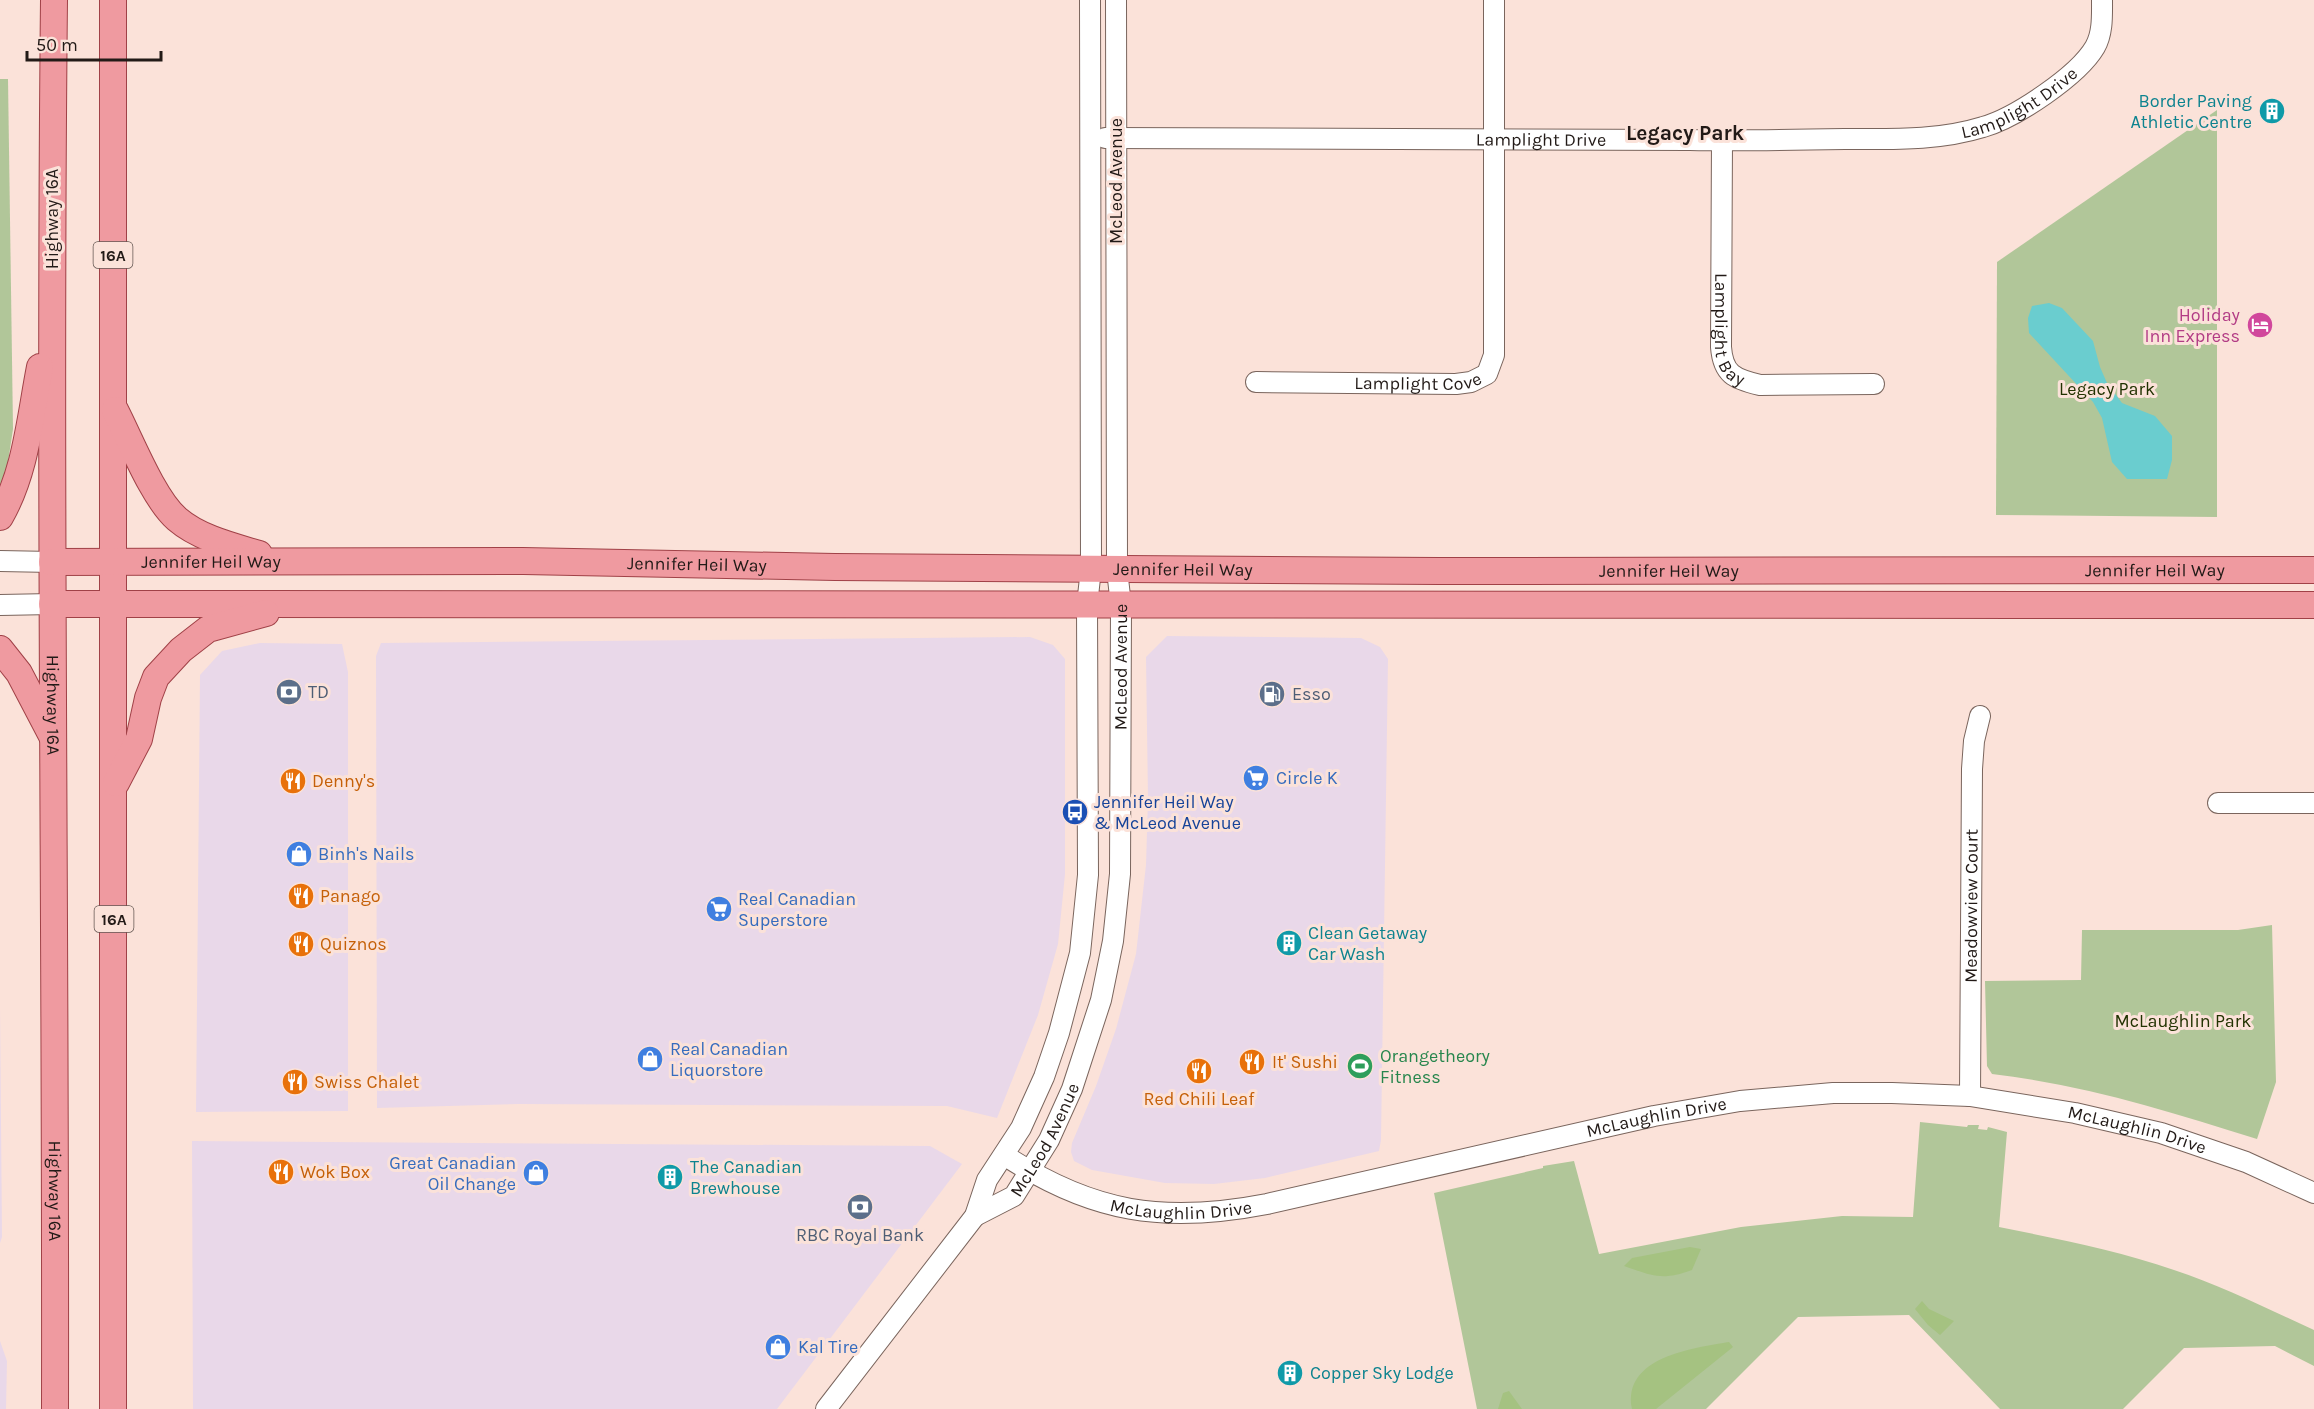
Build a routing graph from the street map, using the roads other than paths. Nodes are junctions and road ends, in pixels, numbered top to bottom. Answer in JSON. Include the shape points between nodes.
{"nodes":[{"id":1,"x":54,"y":0,"type":"edge"},
{"id":2,"x":113,"y":0,"type":"edge"},
{"id":3,"x":1090,"y":0,"type":"edge"},
{"id":4,"x":1116,"y":0,"type":"edge"},
{"id":5,"x":1494,"y":0,"type":"edge"},
{"id":6,"x":2102,"y":0,"type":"edge"},
{"id":7,"x":1090,"y":138,"type":"junction"},
{"id":8,"x":1116,"y":138,"type":"junction"},
{"id":9,"x":1495,"y":140,"type":"junction"},
{"id":10,"x":1722,"y":140,"type":"junction"},
{"id":11,"x":51,"y":311,"type":"junction"},
{"id":12,"x":1256,"y":382,"type":"dead end"},
{"id":13,"x":1874,"y":384,"type":"dead end"},
{"id":14,"x":113,"y":407,"type":"junction"},
{"id":15,"x":0,"y":517,"type":"edge"},
{"id":16,"x":0,"y":561,"type":"edge"},
{"id":17,"x":52,"y":562,"type":"junction"},
{"id":18,"x":113,"y":562,"type":"junction"},
{"id":19,"x":285,"y":562,"type":"junction"},
{"id":20,"x":1091,"y":569,"type":"junction"},
{"id":21,"x":1117,"y":570,"type":"junction"},
{"id":22,"x":2314,"y":570,"type":"edge"},
{"id":23,"x":52,"y":604,"type":"junction"},
{"id":24,"x":296,"y":604,"type":"junction"},
{"id":25,"x":0,"y":605,"type":"edge"},
{"id":26,"x":114,"y":605,"type":"junction"},
{"id":27,"x":1087,"y":605,"type":"junction"},
{"id":28,"x":1121,"y":605,"type":"junction"},
{"id":29,"x":2314,"y":605,"type":"edge"},
{"id":30,"x":0,"y":649,"type":"edge"},
{"id":31,"x":1980,"y":716,"type":"dead end"},
{"id":32,"x":54,"y":741,"type":"junction"},
{"id":33,"x":114,"y":786,"type":"junction"},
{"id":34,"x":2217,"y":803,"type":"dead end"},
{"id":35,"x":2314,"y":803,"type":"edge"},
{"id":36,"x":1970,"y":1096,"type":"junction"},
{"id":37,"x":1004,"y":1155,"type":"junction"},
{"id":38,"x":1030,"y":1172,"type":"junction"},
{"id":39,"x":2314,"y":1193,"type":"edge"},
{"id":40,"x":975,"y":1216,"type":"junction"},
{"id":41,"x":55,"y":1409,"type":"edge"},
{"id":42,"x":113,"y":1409,"type":"edge"},
{"id":43,"x":826,"y":1409,"type":"edge"}],
"edges":[{"from":1,"to":11,"type":"main road","name":"Highway 16A"},
{"from":2,"to":14,"type":"main road","number":"16A"},
{"from":3,"to":7,"type":"street","name":"McLeod Avenue"},
{"from":4,"to":8,"type":"street","name":"McLeod Avenue"},
{"from":5,"to":9,"type":"street"},
{"from":6,"to":10,"type":"street","name":"Lamplight Drive","via":[[2094,49],[2030,106],[1987,126],[1957,135],[1914,139]]},
{"from":7,"to":8,"type":"street","name":"Lamplight Drive"},
{"from":7,"to":20,"type":"street","name":"McLeod Avenue"},
{"from":8,"to":9,"type":"street","name":"Lamplight Drive"},
{"from":8,"to":21,"type":"street","name":"McLeod Avenue"},
{"from":9,"to":10,"type":"street","name":"Lamplight Drive"},
{"from":9,"to":12,"type":"street","name":"Lamplight Cove","via":[[1494,355],[1487,374],[1456,384]]},
{"from":10,"to":13,"type":"street","name":"Lamplight Bay","via":[[1722,361],[1731,375],[1760,384]]},
{"from":11,"to":15,"type":"main road","via":[[19,478]]},
{"from":11,"to":17,"type":"main road","name":"Highway 16A"},
{"from":14,"to":18,"type":"main road","number":"16A"},
{"from":14,"to":19,"type":"main road","via":[[157,495],[178,520],[206,536]]},
{"from":16,"to":17,"type":"street"},
{"from":17,"to":18,"type":"main road","name":"Jennifer Heil Way"},
{"from":17,"to":23,"type":"main road","name":"Highway 16A"},
{"from":18,"to":19,"type":"main road","name":"Jennifer Heil Way"},
{"from":18,"to":26,"type":"main road","number":"16A"},
{"from":19,"to":20,"type":"main road","name":"Jennifer Heil Way","via":[[523,561]]},
{"from":20,"to":21,"type":"main road","name":"Jennifer Heil Way"},
{"from":20,"to":27,"type":"street","name":"McLeod Avenue"},
{"from":21,"to":22,"type":"main road","name":"Jennifer Heil Way"},
{"from":21,"to":28,"type":"street","name":"McLeod Avenue"},
{"from":23,"to":25,"type":"street"},
{"from":23,"to":26,"type":"main road","name":"Jennifer Heil Way"},
{"from":23,"to":32,"type":"main road","name":"Highway 16A"},
{"from":24,"to":26,"type":"main road","name":"Jennifer Heil Way"},
{"from":24,"to":27,"type":"main road","name":"Jennifer Heil Way"},
{"from":24,"to":33,"type":"main road","via":[[208,629],[180,650],[156,677],[139,739]]},
{"from":26,"to":33,"type":"main road","number":"16A"},
{"from":27,"to":28,"type":"main road","name":"Jennifer Heil Way"},
{"from":27,"to":37,"type":"street","name":"McLeod Avenue","via":[[1088,875],[1080,953],[1044,1077]]},
{"from":28,"to":29,"type":"main road","name":"Jennifer Heil Way"},
{"from":28,"to":38,"type":"street","name":"McLeod Avenue","via":[[1120,874],[1113,941],[1084,1056],[1049,1140]]},
{"from":30,"to":32,"type":"main road","via":[[19,673]]},
{"from":31,"to":36,"type":"street","name":"Meadowview Court","via":[[1972,769]]},
{"from":32,"to":41,"type":"main road","name":"Highway 16A"},
{"from":33,"to":42,"type":"main road","number":"16A"},
{"from":34,"to":35,"type":"street"},
{"from":36,"to":38,"type":"street","name":"McLaughlin Drive","via":[[1833,1093],[1740,1101],[1654,1116],[1267,1204],[1206,1214],[1125,1208],[1072,1193]]},
{"from":36,"to":39,"type":"street","name":"McLaughlin Drive","via":[[2075,1113],[2161,1133],[2246,1162]]},
{"from":37,"to":38,"type":"street","name":"McLaughlin Drive"},
{"from":37,"to":40,"type":"street","name":"McLeod Avenue","via":[[987,1180]]},
{"from":38,"to":40,"type":"street","name":"McLeod Avenue","via":[[1014,1196]]},
{"from":40,"to":43,"type":"street","name":"McLeod Avenue"}]}
